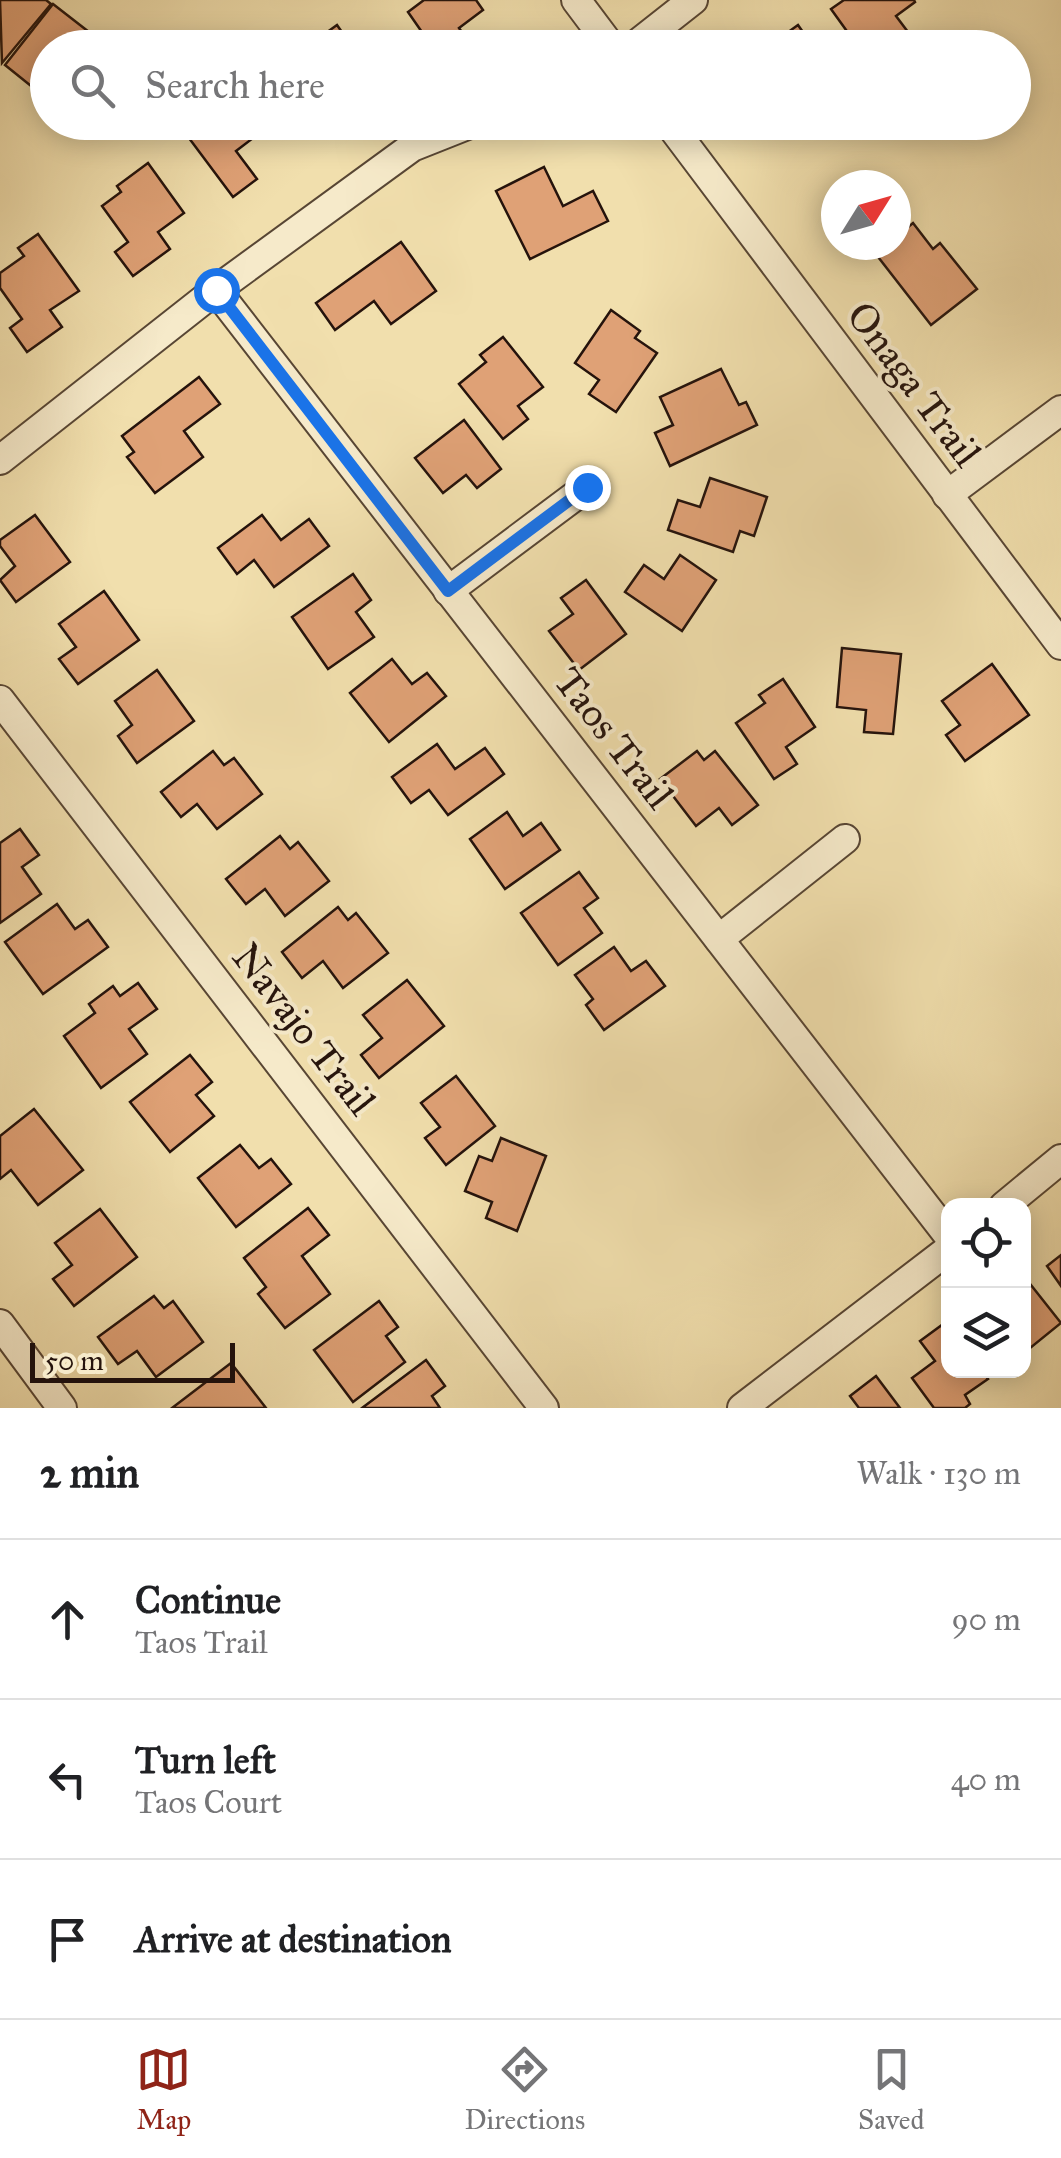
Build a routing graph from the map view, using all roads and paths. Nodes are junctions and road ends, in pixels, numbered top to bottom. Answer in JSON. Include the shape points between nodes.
{"nodes":[{"id":1,"x":576,"y":0,"type":"edge"},
{"id":2,"x":693,"y":0,"type":"edge"},
{"id":3,"x":598,"y":30,"type":"edge"},
{"id":4,"x":655,"y":30,"type":"edge"},
{"id":5,"x":430,"y":140,"type":"edge"},
{"id":6,"x":681,"y":140,"type":"edge"},
{"id":7,"x":216,"y":290,"type":"junction"},
{"id":8,"x":1061,"y":410,"type":"edge"},
{"id":9,"x":0,"y":460,"type":"edge"},
{"id":10,"x":587,"y":487,"type":"dead end"},
{"id":11,"x":947,"y":495,"type":"junction"},
{"id":12,"x":448,"y":591,"type":"junction"},
{"id":13,"x":1061,"y":645,"type":"edge"},
{"id":14,"x":0,"y":700,"type":"edge"},
{"id":15,"x":844,"y":839,"type":"dead end"},
{"id":16,"x":720,"y":940,"type":"junction"},
{"id":17,"x":1061,"y":1159,"type":"edge"},
{"id":18,"x":1014,"y":1198,"type":"edge"},
{"id":19,"x":941,"y":1226,"type":"edge"},
{"id":20,"x":941,"y":1255,"type":"edge"},
{"id":21,"x":0,"y":1324,"type":"edge"},
{"id":22,"x":62,"y":1408,"type":"edge"},
{"id":23,"x":544,"y":1408,"type":"edge"},
{"id":24,"x":742,"y":1408,"type":"edge"}],
"edges":[{"from":1,"to":3,"type":"street"},
{"from":2,"to":4,"type":"street"},
{"from":5,"to":7,"type":"street"},
{"from":6,"to":11,"type":"street","name":"Onaga Trail"},
{"from":7,"to":9,"type":"street"},
{"from":7,"to":12,"type":"street","name":"Taos Trail"},
{"from":8,"to":11,"type":"street"},
{"from":10,"to":12,"type":"street"},
{"from":11,"to":13,"type":"street","name":"Onaga Trail"},
{"from":12,"to":16,"type":"street","name":"Taos Trail"},
{"from":14,"to":23,"type":"street","name":"Navajo Trail"},
{"from":15,"to":16,"type":"street"},
{"from":16,"to":19,"type":"street","name":"Taos Trail"},
{"from":17,"to":18,"type":"street"},
{"from":20,"to":24,"type":"street"},
{"from":21,"to":22,"type":"street"}]}
